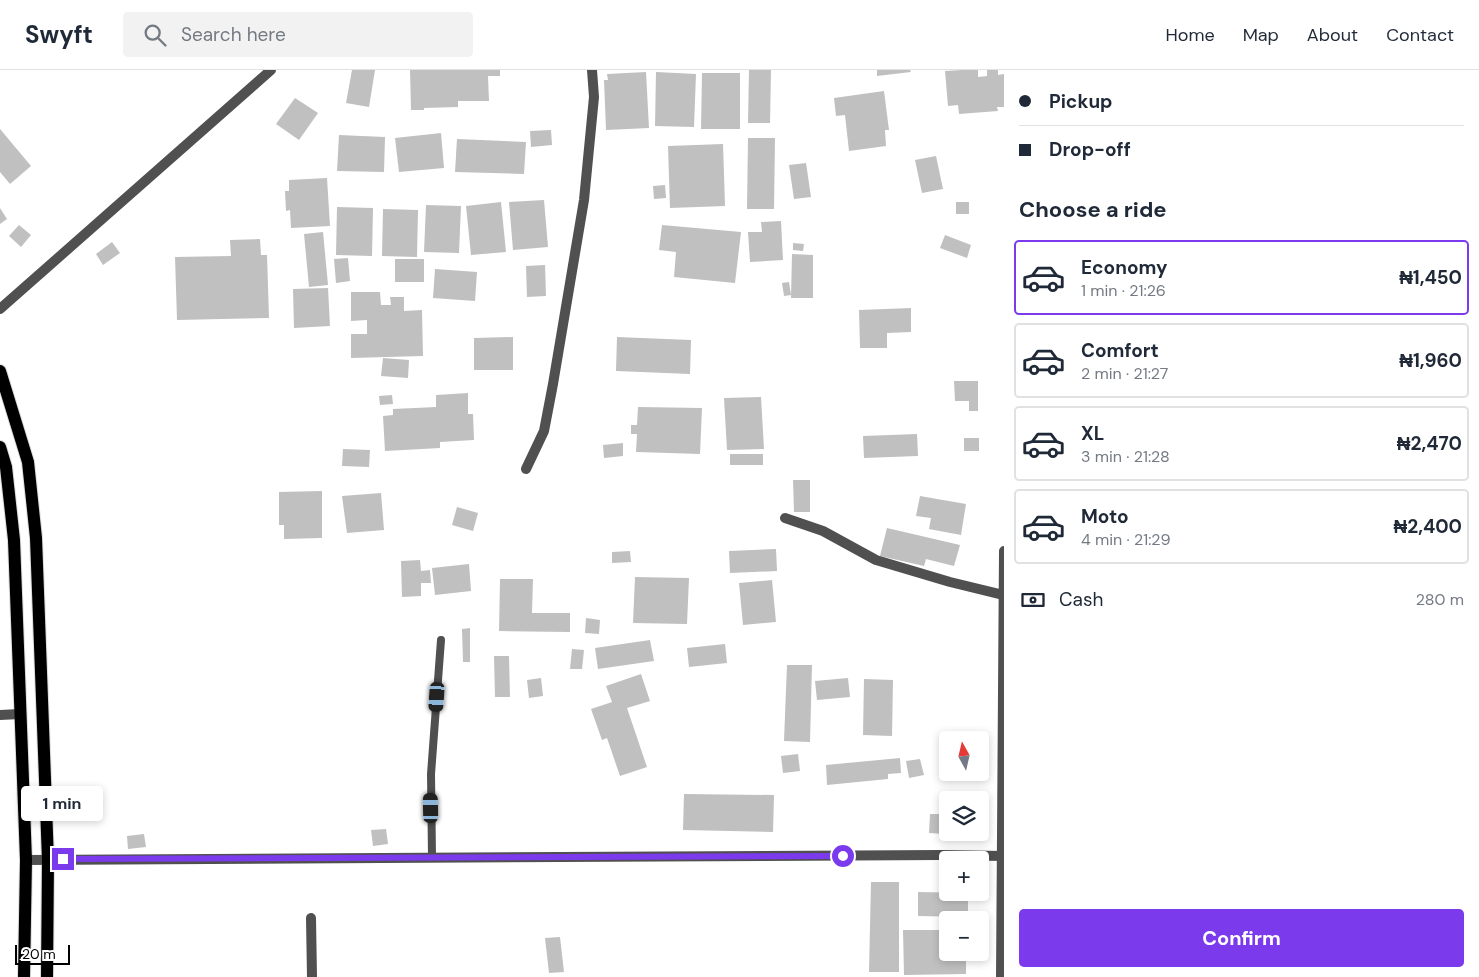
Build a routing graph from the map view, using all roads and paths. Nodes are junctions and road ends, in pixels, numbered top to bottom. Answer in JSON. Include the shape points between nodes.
{"nodes":[{"id":1,"x":272,"y":70,"type":"edge"},
{"id":2,"x":592,"y":70,"type":"edge"},
{"id":3,"x":0,"y":309,"type":"edge"},
{"id":4,"x":0,"y":371,"type":"edge"},
{"id":5,"x":0,"y":447,"type":"edge"},
{"id":6,"x":526,"y":470,"type":"dead end"},
{"id":7,"x":785,"y":518,"type":"dead end"},
{"id":8,"x":1004,"y":551,"type":"edge"},
{"id":9,"x":1003,"y":595,"type":"junction"},
{"id":10,"x":441,"y":640,"type":"dead end"},
{"id":11,"x":20,"y":714,"type":"junction"},
{"id":12,"x":0,"y":715,"type":"edge"},
{"id":13,"x":1003,"y":856,"type":"edge"},
{"id":14,"x":432,"y":858,"type":"junction"},
{"id":15,"x":26,"y":860,"type":"junction"},
{"id":16,"x":48,"y":860,"type":"junction"},
{"id":17,"x":311,"y":918,"type":"dead end"},
{"id":18,"x":24,"y":977,"type":"edge"},
{"id":19,"x":46,"y":977,"type":"edge"},
{"id":20,"x":312,"y":977,"type":"edge"},
{"id":21,"x":1001,"y":977,"type":"edge"}],
"edges":[{"from":1,"to":3,"type":"street"},
{"from":2,"to":6,"type":"street","via":[[594,97],[584,200],[544,432]]},
{"from":4,"to":16,"type":"main road","via":[[29,471],[36,548]]},
{"from":5,"to":11,"type":"main road","via":[[6,467],[14,540]]},
{"from":7,"to":9,"type":"street","via":[[823,531],[876,560]]},
{"from":8,"to":9,"type":"street"},
{"from":9,"to":13,"type":"street"},
{"from":10,"to":14,"type":"lane","via":[[431,774]]},
{"from":11,"to":12,"type":"street"},
{"from":11,"to":15,"type":"main road"},
{"from":13,"to":14,"type":"street"},
{"from":13,"to":21,"type":"street"},
{"from":14,"to":16,"type":"street"},
{"from":15,"to":16,"type":"street"},
{"from":15,"to":18,"type":"main road"},
{"from":16,"to":19,"type":"main road"},
{"from":17,"to":20,"type":"street"}]}
